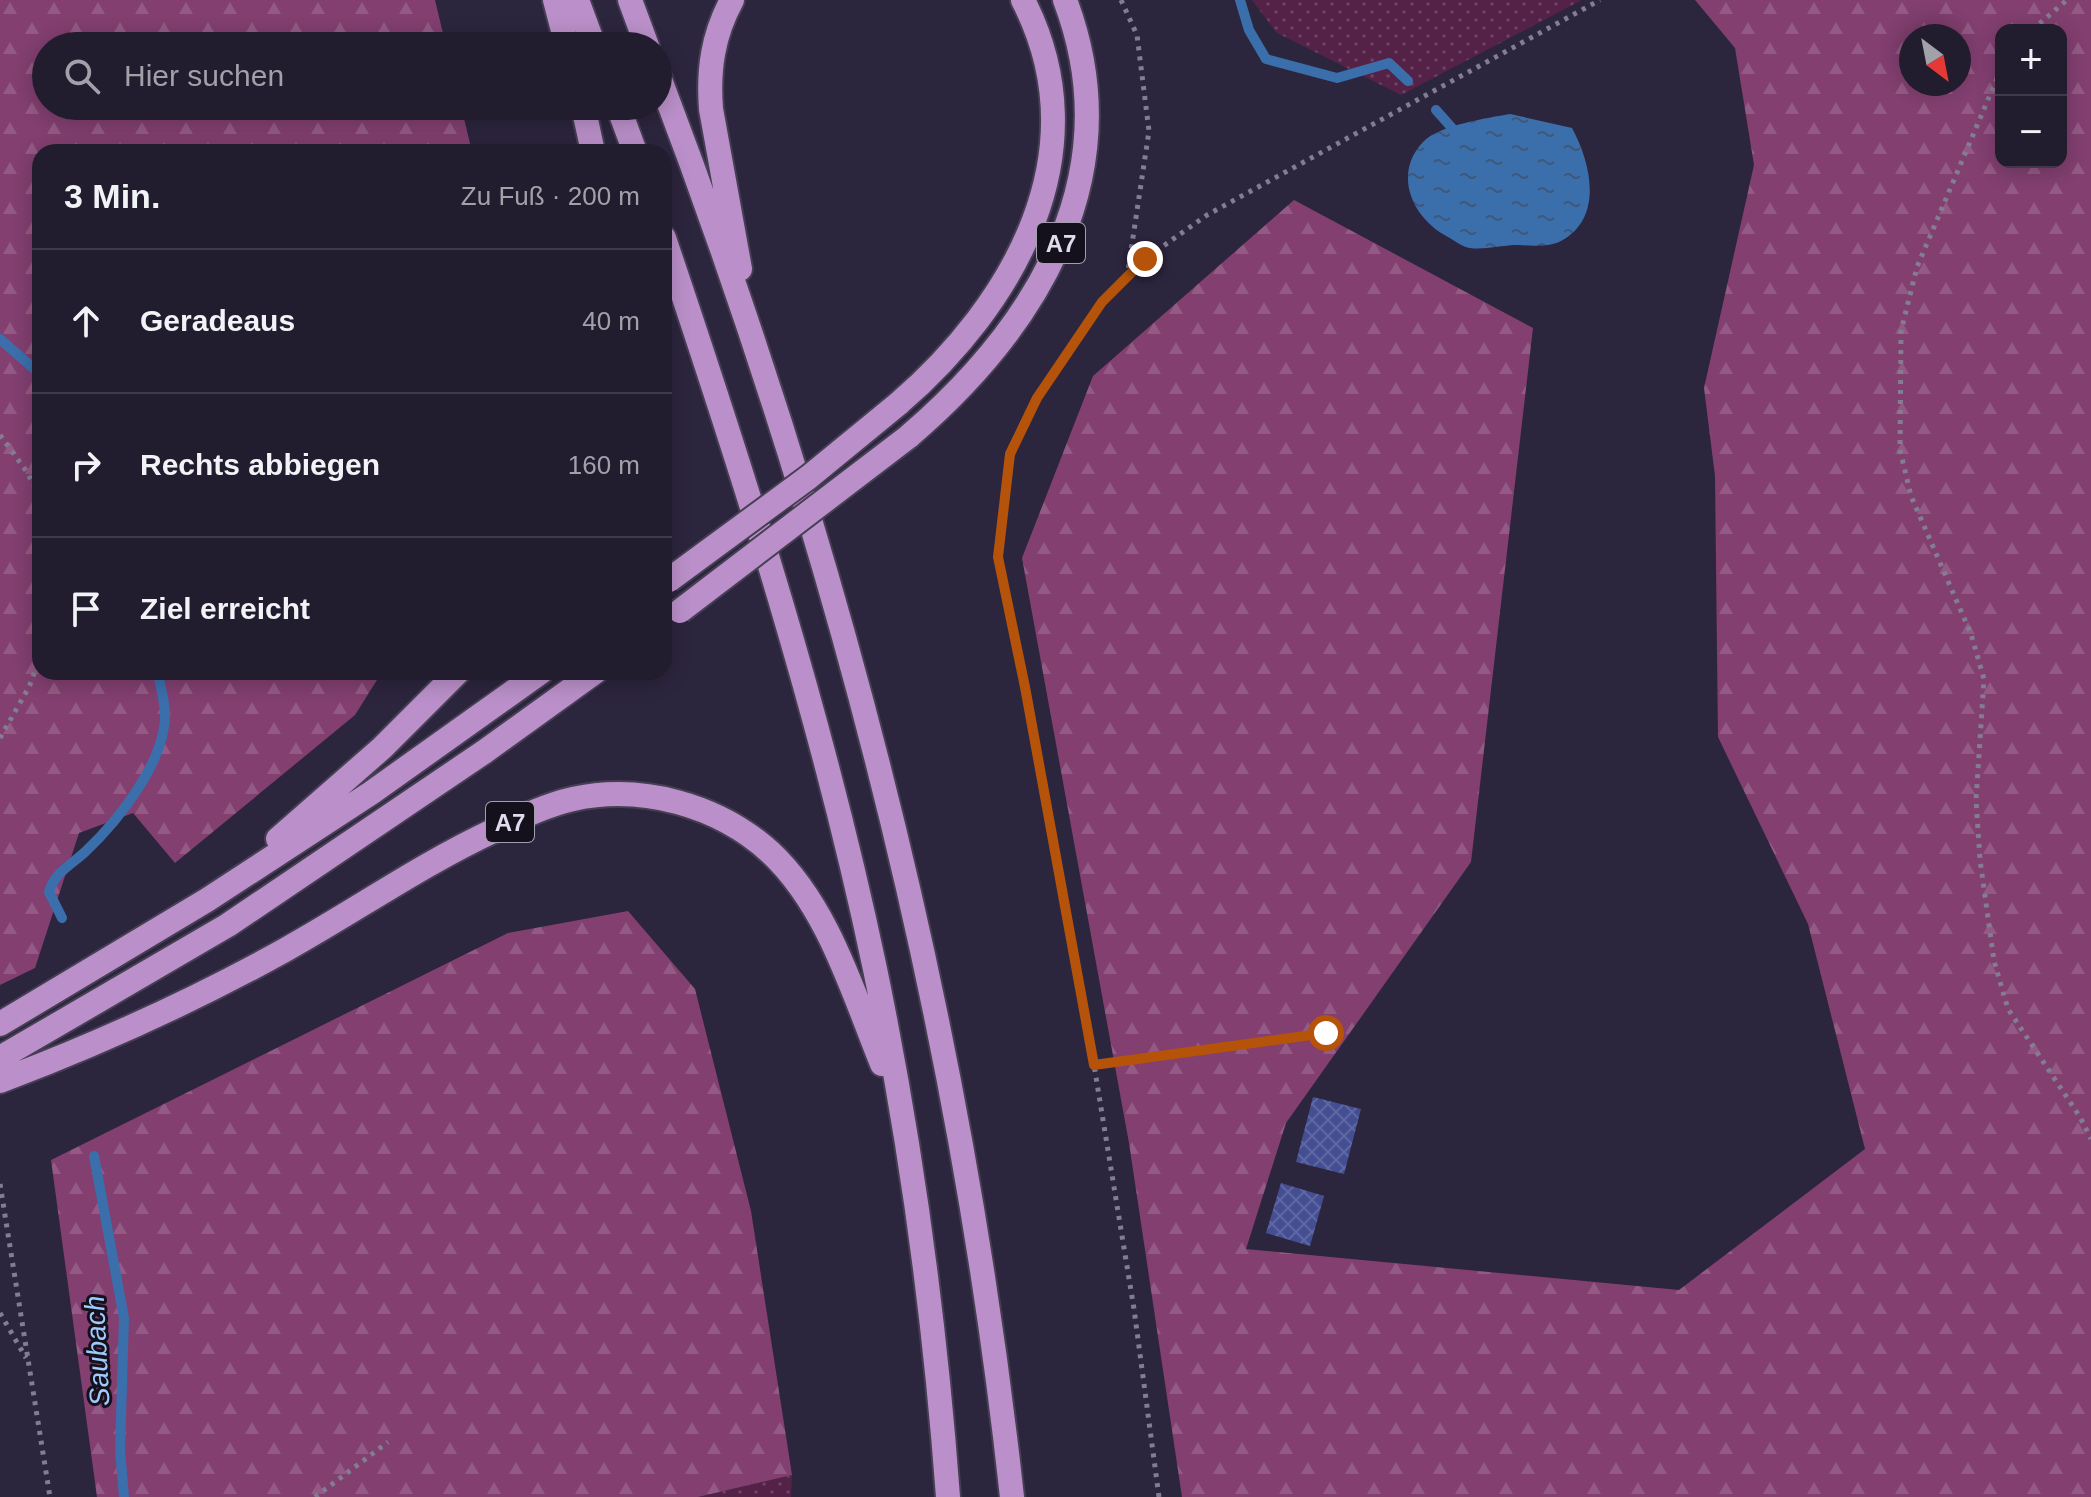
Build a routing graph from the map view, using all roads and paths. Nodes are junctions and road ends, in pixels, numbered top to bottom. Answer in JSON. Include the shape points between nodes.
{"nodes":[{"id":1,"x":555,"y":0,"type":"edge"},
{"id":2,"x":577,"y":0,"type":"edge"},
{"id":3,"x":630,"y":0,"type":"edge"},
{"id":4,"x":732,"y":0,"type":"edge"},
{"id":5,"x":1023,"y":0,"type":"edge"},
{"id":6,"x":1065,"y":0,"type":"edge"},
{"id":7,"x":1121,"y":0,"type":"edge"},
{"id":8,"x":1600,"y":0,"type":"edge"},
{"id":9,"x":2067,"y":0,"type":"edge"},
{"id":10,"x":2039,"y":24,"type":"edge"},
{"id":11,"x":563,"y":32,"type":"edge"},
{"id":12,"x":589,"y":32,"type":"edge"},
{"id":13,"x":642,"y":32,"type":"edge"},
{"id":14,"x":1995,"y":83,"type":"edge"},
{"id":15,"x":672,"y":113,"type":"edge"},
{"id":16,"x":586,"y":120,"type":"edge"},
{"id":17,"x":623,"y":120,"type":"edge"},
{"id":18,"x":591,"y":144,"type":"edge"},
{"id":19,"x":632,"y":144,"type":"edge"},
{"id":20,"x":672,"y":262,"type":"edge"},
{"id":21,"x":1127,"y":277,"type":"junction"},
{"id":22,"x":753,"y":342,"type":"junction"},
{"id":23,"x":0,"y":435,"type":"edge"},
{"id":24,"x":32,"y":482,"type":"edge"},
{"id":25,"x":672,"y":578,"type":"edge"},
{"id":26,"x":672,"y":617,"type":"edge"},
{"id":27,"x":32,"y":679,"type":"edge"},
{"id":28,"x":450,"y":680,"type":"edge"},
{"id":29,"x":530,"y":680,"type":"edge"},
{"id":30,"x":584,"y":680,"type":"edge"},
{"id":31,"x":0,"y":738,"type":"edge"},
{"id":32,"x":207,"y":900,"type":"junction"},
{"id":33,"x":0,"y":1024,"type":"edge"},
{"id":34,"x":1326,"y":1033,"type":"dead end"},
{"id":35,"x":0,"y":1058,"type":"edge"},
{"id":36,"x":1094,"y":1065,"type":"junction"},
{"id":37,"x":0,"y":1081,"type":"edge"},
{"id":38,"x":902,"y":1114,"type":"junction"},
{"id":39,"x":2091,"y":1139,"type":"edge"},
{"id":40,"x":0,"y":1184,"type":"edge"},
{"id":41,"x":0,"y":1313,"type":"edge"},
{"id":42,"x":28,"y":1362,"type":"junction"},
{"id":43,"x":388,"y":1442,"type":"dead end"},
{"id":44,"x":50,"y":1497,"type":"edge"},
{"id":45,"x":315,"y":1497,"type":"edge"},
{"id":46,"x":948,"y":1497,"type":"edge"},
{"id":47,"x":1012,"y":1497,"type":"edge"},
{"id":48,"x":1159,"y":1497,"type":"edge"}],
"edges":[{"from":1,"to":11,"type":"highway"},
{"from":2,"to":12,"type":"highway"},
{"from":3,"to":13,"type":"highway"},
{"from":4,"to":22,"type":"highway","via":[[714,45],[709,86]]},
{"from":5,"to":25,"type":"highway","number":"A7","bridge":true,"via":[[1045,54],[1054,106],[1051,155],[1020,256],[991,304],[954,351],[898,404]]},
{"from":6,"to":26,"type":"highway","number":"A7","bridge":true,"via":[[1081,61],[1086,124],[1080,176],[1059,249],[1024,311],[963,387],[908,437]]},
{"from":7,"to":21,"type":"path","via":[[1137,35],[1149,131]]},
{"from":8,"to":21,"type":"path","via":[[1207,215]]},
{"from":9,"to":10,"type":"path"},
{"from":14,"to":39,"type":"path","via":[[1917,267],[1901,331],[1900,450],[1911,496],[1971,634],[1984,679],[1976,800],[1994,961],[2008,1009]]},
{"from":15,"to":22,"type":"highway"},
{"from":16,"to":18,"type":"highway"},
{"from":17,"to":19,"type":"highway"},
{"from":20,"to":38,"type":"highway","number":"A7","via":[[746,486],[820,746],[875,968]]},
{"from":21,"to":36,"type":"path","via":[[1102,302],[1037,398],[1010,454],[998,557]]},
{"from":22,"to":47,"type":"highway","via":[[867,725],[923,956],[981,1256]]},
{"from":23,"to":24,"type":"path"},
{"from":27,"to":31,"type":"path"},
{"from":28,"to":32,"type":"highway","via":[[382,748]]},
{"from":29,"to":32,"type":"highway"},
{"from":30,"to":35,"type":"highway","via":[[228,925]]},
{"from":32,"to":33,"type":"highway"},
{"from":34,"to":36,"type":"path"},
{"from":36,"to":48,"type":"path"},
{"from":37,"to":38,"type":"highway","number":"A7","via":[[173,1009],[521,817],[574,799],[627,794],[708,812],[752,838],[787,870],[839,958]]},
{"from":38,"to":46,"type":"highway","number":"A7","via":[[940,1382]]},
{"from":40,"to":42,"type":"path"},
{"from":41,"to":42,"type":"path"},
{"from":42,"to":44,"type":"path"},
{"from":43,"to":45,"type":"path"}]}
